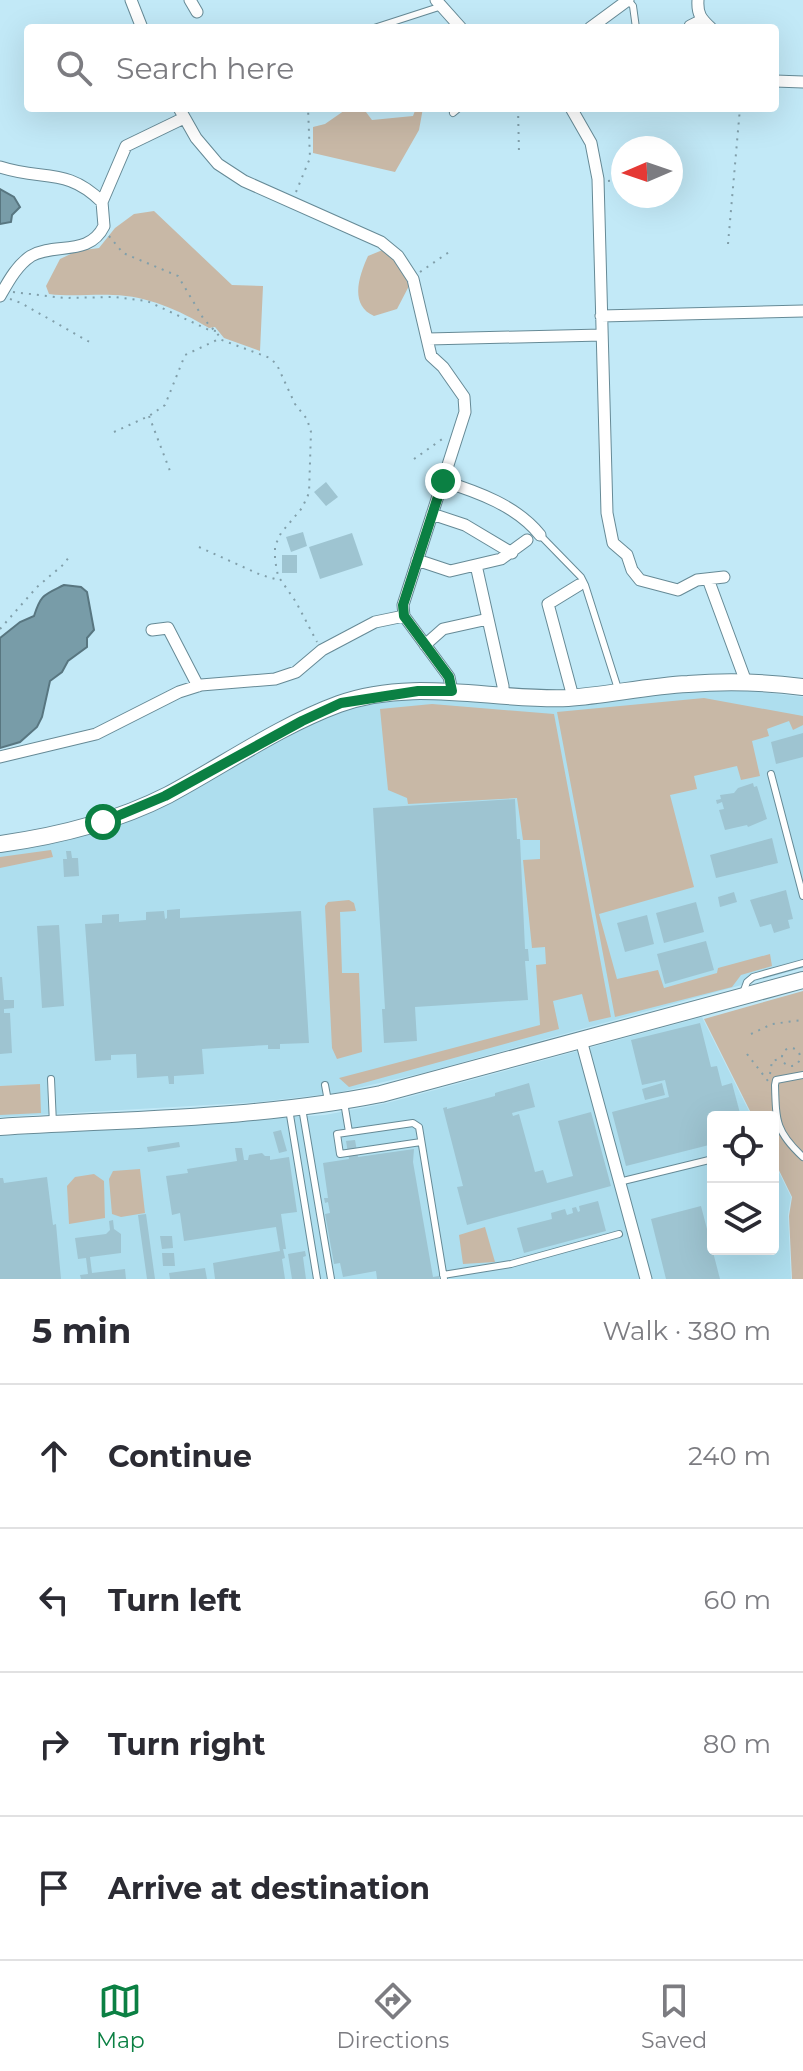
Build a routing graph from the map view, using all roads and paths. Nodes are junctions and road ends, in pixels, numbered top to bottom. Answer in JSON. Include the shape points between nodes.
{"nodes":[{"id":1,"x":131,"y":0,"type":"edge"},
{"id":2,"x":190,"y":0,"type":"edge"},
{"id":3,"x":628,"y":0,"type":"edge"},
{"id":4,"x":698,"y":0,"type":"edge"},
{"id":5,"x":439,"y":3,"type":"edge"},
{"id":6,"x":197,"y":12,"type":"dead end"},
{"id":7,"x":140,"y":24,"type":"edge"},
{"id":8,"x":384,"y":24,"type":"edge"},
{"id":9,"x":457,"y":24,"type":"edge"},
{"id":10,"x":595,"y":24,"type":"edge"},
{"id":11,"x":635,"y":24,"type":"edge"},
{"id":12,"x":698,"y":24,"type":"edge"},
{"id":13,"x":779,"y":81,"type":"edge"},
{"id":14,"x":803,"y":82,"type":"edge"},
{"id":15,"x":308,"y":112,"type":"edge"},
{"id":16,"x":518,"y":112,"type":"edge"},
{"id":17,"x":573,"y":112,"type":"edge"},
{"id":18,"x":740,"y":112,"type":"edge"},
{"id":19,"x":182,"y":113,"type":"edge"},
{"id":20,"x":519,"y":153,"type":"dead end"},
{"id":21,"x":0,"y":167,"type":"edge"},
{"id":22,"x":611,"y":181,"type":"edge"},
{"id":23,"x":598,"y":182,"type":"junction"},
{"id":24,"x":102,"y":202,"type":"junction"},
{"id":25,"x":292,"y":202,"type":"junction"},
{"id":26,"x":104,"y":226,"type":"junction"},
{"id":27,"x":728,"y":244,"type":"dead end"},
{"id":28,"x":452,"y":250,"type":"dead end"},
{"id":29,"x":412,"y":277,"type":"junction"},
{"id":30,"x":1,"y":294,"type":"edge"},
{"id":31,"x":803,"y":311,"type":"edge"},
{"id":32,"x":601,"y":316,"type":"junction"},
{"id":33,"x":216,"y":331,"type":"junction"},
{"id":34,"x":602,"y":335,"type":"junction"},
{"id":35,"x":221,"y":339,"type":"junction"},
{"id":36,"x":428,"y":339,"type":"junction"},
{"id":37,"x":93,"y":344,"type":"dead end"},
{"id":38,"x":149,"y":416,"type":"junction"},
{"id":39,"x":114,"y":432,"type":"dead end"},
{"id":40,"x":459,"y":432,"type":"junction"},
{"id":41,"x":414,"y":459,"type":"dead end"},
{"id":42,"x":170,"y":471,"type":"dead end"},
{"id":43,"x":443,"y":481,"type":"junction"},
{"id":44,"x":432,"y":514,"type":"junction"},
{"id":45,"x":538,"y":533,"type":"junction"},
{"id":46,"x":527,"y":540,"type":"joint"},
{"id":47,"x":199,"y":547,"type":"dead end"},
{"id":48,"x":512,"y":553,"type":"junction"},
{"id":49,"x":69,"y":557,"type":"dead end"},
{"id":50,"x":417,"y":560,"type":"junction"},
{"id":51,"x":476,"y":565,"type":"junction"},
{"id":52,"x":724,"y":577,"type":"dead end"},
{"id":53,"x":708,"y":579,"type":"junction"},
{"id":54,"x":282,"y":580,"type":"junction"},
{"id":55,"x":579,"y":585,"type":"dead end"},
{"id":56,"x":404,"y":616,"type":"junction"},
{"id":57,"x":488,"y":619,"type":"junction"},
{"id":58,"x":0,"y":629,"type":"edge"},
{"id":59,"x":152,"y":630,"type":"dead end"},
{"id":60,"x":425,"y":645,"type":"junction"},
{"id":61,"x":322,"y":650,"type":"junction"},
{"id":62,"x":746,"y":682,"type":"junction"},
{"id":63,"x":198,"y":686,"type":"junction"},
{"id":64,"x":803,"y":687,"type":"edge"},
{"id":65,"x":452,"y":691,"type":"junction"},
{"id":66,"x":619,"y":692,"type":"junction"},
{"id":67,"x":503,"y":696,"type":"junction"},
{"id":68,"x":573,"y":697,"type":"junction"},
{"id":69,"x":0,"y":757,"type":"edge"},
{"id":70,"x":771,"y":774,"type":"dead end"},
{"id":71,"x":0,"y":844,"type":"edge"},
{"id":72,"x":803,"y":896,"type":"edge"},
{"id":73,"x":803,"y":963,"type":"edge"},
{"id":74,"x":803,"y":980,"type":"edge"},
{"id":75,"x":741,"y":996,"type":"junction"},
{"id":76,"x":803,"y":1020,"type":"edge"},
{"id":77,"x":751,"y":1034,"type":"dead end"},
{"id":78,"x":581,"y":1040,"type":"junction"},
{"id":79,"x":747,"y":1054,"type":"dead end"},
{"id":80,"x":780,"y":1058,"type":"junction"},
{"id":81,"x":802,"y":1063,"type":"edge"},
{"id":82,"x":803,"y":1075,"type":"edge"},
{"id":83,"x":51,"y":1079,"type":"dead end"},
{"id":84,"x":325,"y":1085,"type":"dead end"},
{"id":85,"x":336,"y":1103,"type":"junction"},
{"id":86,"x":296,"y":1109,"type":"junction"},
{"id":87,"x":53,"y":1124,"type":"junction"},
{"id":88,"x":0,"y":1127,"type":"edge"},
{"id":89,"x":349,"y":1132,"type":"junction"},
{"id":90,"x":421,"y":1142,"type":"junction"},
{"id":91,"x":803,"y":1157,"type":"edge"},
{"id":92,"x":707,"y":1160,"type":"edge"},
{"id":93,"x":619,"y":1182,"type":"junction"},
{"id":94,"x":619,"y":1234,"type":"dead end"},
{"id":95,"x":444,"y":1277,"type":"edge"},
{"id":96,"x":317,"y":1279,"type":"edge"},
{"id":97,"x":331,"y":1279,"type":"edge"},
{"id":98,"x":646,"y":1279,"type":"edge"}],
"edges":[{"from":1,"to":7,"type":"street"},
{"from":2,"to":6,"type":"street"},
{"from":3,"to":10,"type":"street"},
{"from":3,"to":11,"type":"lane"},
{"from":4,"to":12,"type":"street"},
{"from":5,"to":8,"type":"lane"},
{"from":5,"to":9,"type":"street"},
{"from":13,"to":14,"type":"street"},
{"from":15,"to":25,"type":"path","via":[[310,158]]},
{"from":16,"to":20,"type":"path"},
{"from":17,"to":23,"type":"street","via":[[591,143]]},
{"from":18,"to":27,"type":"path"},
{"from":19,"to":24,"type":"street","via":[[126,146]]},
{"from":19,"to":25,"type":"street","via":[[218,164]]},
{"from":21,"to":24,"type":"street","via":[[73,180]]},
{"from":22,"to":23,"type":"path"},
{"from":23,"to":32,"type":"street"},
{"from":24,"to":26,"type":"street"},
{"from":25,"to":29,"type":"street","via":[[381,242]]},
{"from":26,"to":30,"type":"street","via":[[76,248],[28,258]]},
{"from":26,"to":33,"type":"path","via":[[123,253],[178,276]]},
{"from":28,"to":29,"type":"path"},
{"from":29,"to":36,"type":"street"},
{"from":30,"to":33,"type":"path","via":[[147,301]]},
{"from":30,"to":37,"type":"path"},
{"from":31,"to":32,"type":"street"},
{"from":32,"to":34,"type":"street"},
{"from":33,"to":35,"type":"path"},
{"from":34,"to":36,"type":"street"},
{"from":34,"to":53,"type":"street","via":[[607,513],[613,543],[627,555],[640,580],[678,590]]},
{"from":35,"to":38,"type":"path","via":[[185,355],[165,405]]},
{"from":35,"to":54,"type":"path","via":[[277,365],[311,432],[310,484],[302,508],[275,546]]},
{"from":36,"to":40,"type":"street","via":[[431,356],[464,397]]},
{"from":38,"to":39,"type":"path"},
{"from":38,"to":42,"type":"path"},
{"from":40,"to":41,"type":"path"},
{"from":40,"to":43,"type":"street"},
{"from":43,"to":44,"type":"street"},
{"from":43,"to":45,"type":"street","via":[[475,491],[528,520]]},
{"from":44,"to":48,"type":"street","via":[[465,525]]},
{"from":44,"to":50,"type":"street"},
{"from":45,"to":46,"type":"lane"},
{"from":45,"to":66,"type":"lane","via":[[585,585]]},
{"from":46,"to":48,"type":"street"},
{"from":47,"to":54,"type":"path"},
{"from":48,"to":51,"type":"street"},
{"from":49,"to":58,"type":"path"},
{"from":50,"to":51,"type":"street","via":[[450,571]]},
{"from":50,"to":56,"type":"street"},
{"from":51,"to":57,"type":"street"},
{"from":52,"to":53,"type":"street"},
{"from":53,"to":62,"type":"street"},
{"from":54,"to":61,"type":"path"},
{"from":55,"to":68,"type":"street","via":[[548,604]]},
{"from":56,"to":60,"type":"street"},
{"from":56,"to":61,"type":"street","via":[[375,622]]},
{"from":57,"to":60,"type":"street","via":[[443,629]]},
{"from":57,"to":67,"type":"street"},
{"from":59,"to":63,"type":"street","via":[[168,628]]},
{"from":60,"to":65,"type":"street","via":[[449,677]]},
{"from":61,"to":63,"type":"street","via":[[296,672],[275,679]]},
{"from":62,"to":64,"type":"street"},
{"from":62,"to":66,"type":"street"},
{"from":63,"to":69,"type":"street","via":[[96,734]]},
{"from":65,"to":67,"type":"street"},
{"from":65,"to":71,"type":"street","via":[[341,703],[165,796],[103,822]]},
{"from":66,"to":68,"type":"street"},
{"from":67,"to":68,"type":"street"},
{"from":70,"to":72,"type":"lane"},
{"from":73,"to":75,"type":"lane","via":[[753,977]]},
{"from":74,"to":75,"type":"street"},
{"from":75,"to":78,"type":"street"},
{"from":76,"to":77,"type":"path","via":[[772,1024]]},
{"from":78,"to":85,"type":"street"},
{"from":78,"to":93,"type":"street"},
{"from":79,"to":80,"type":"path","via":[[770,1084],[772,1061]]},
{"from":80,"to":81,"type":"path","via":[[788,1067]]},
{"from":80,"to":81,"type":"path","via":[[788,1047],[800,1051]]},
{"from":82,"to":91,"type":"lane","via":[[776,1080],[775,1085],[776,1122]]},
{"from":83,"to":87,"type":"lane"},
{"from":84,"to":85,"type":"lane"},
{"from":85,"to":86,"type":"street"},
{"from":85,"to":89,"type":"lane"},
{"from":86,"to":87,"type":"street","via":[[220,1122]]},
{"from":86,"to":96,"type":"lane"},
{"from":86,"to":97,"type":"lane"},
{"from":87,"to":88,"type":"street"},
{"from":89,"to":90,"type":"lane","via":[[413,1123]]},
{"from":89,"to":90,"type":"lane","via":[[337,1134],[340,1154]]},
{"from":90,"to":95,"type":"lane"},
{"from":92,"to":93,"type":"lane"},
{"from":93,"to":98,"type":"street"},
{"from":94,"to":95,"type":"lane"}]}
